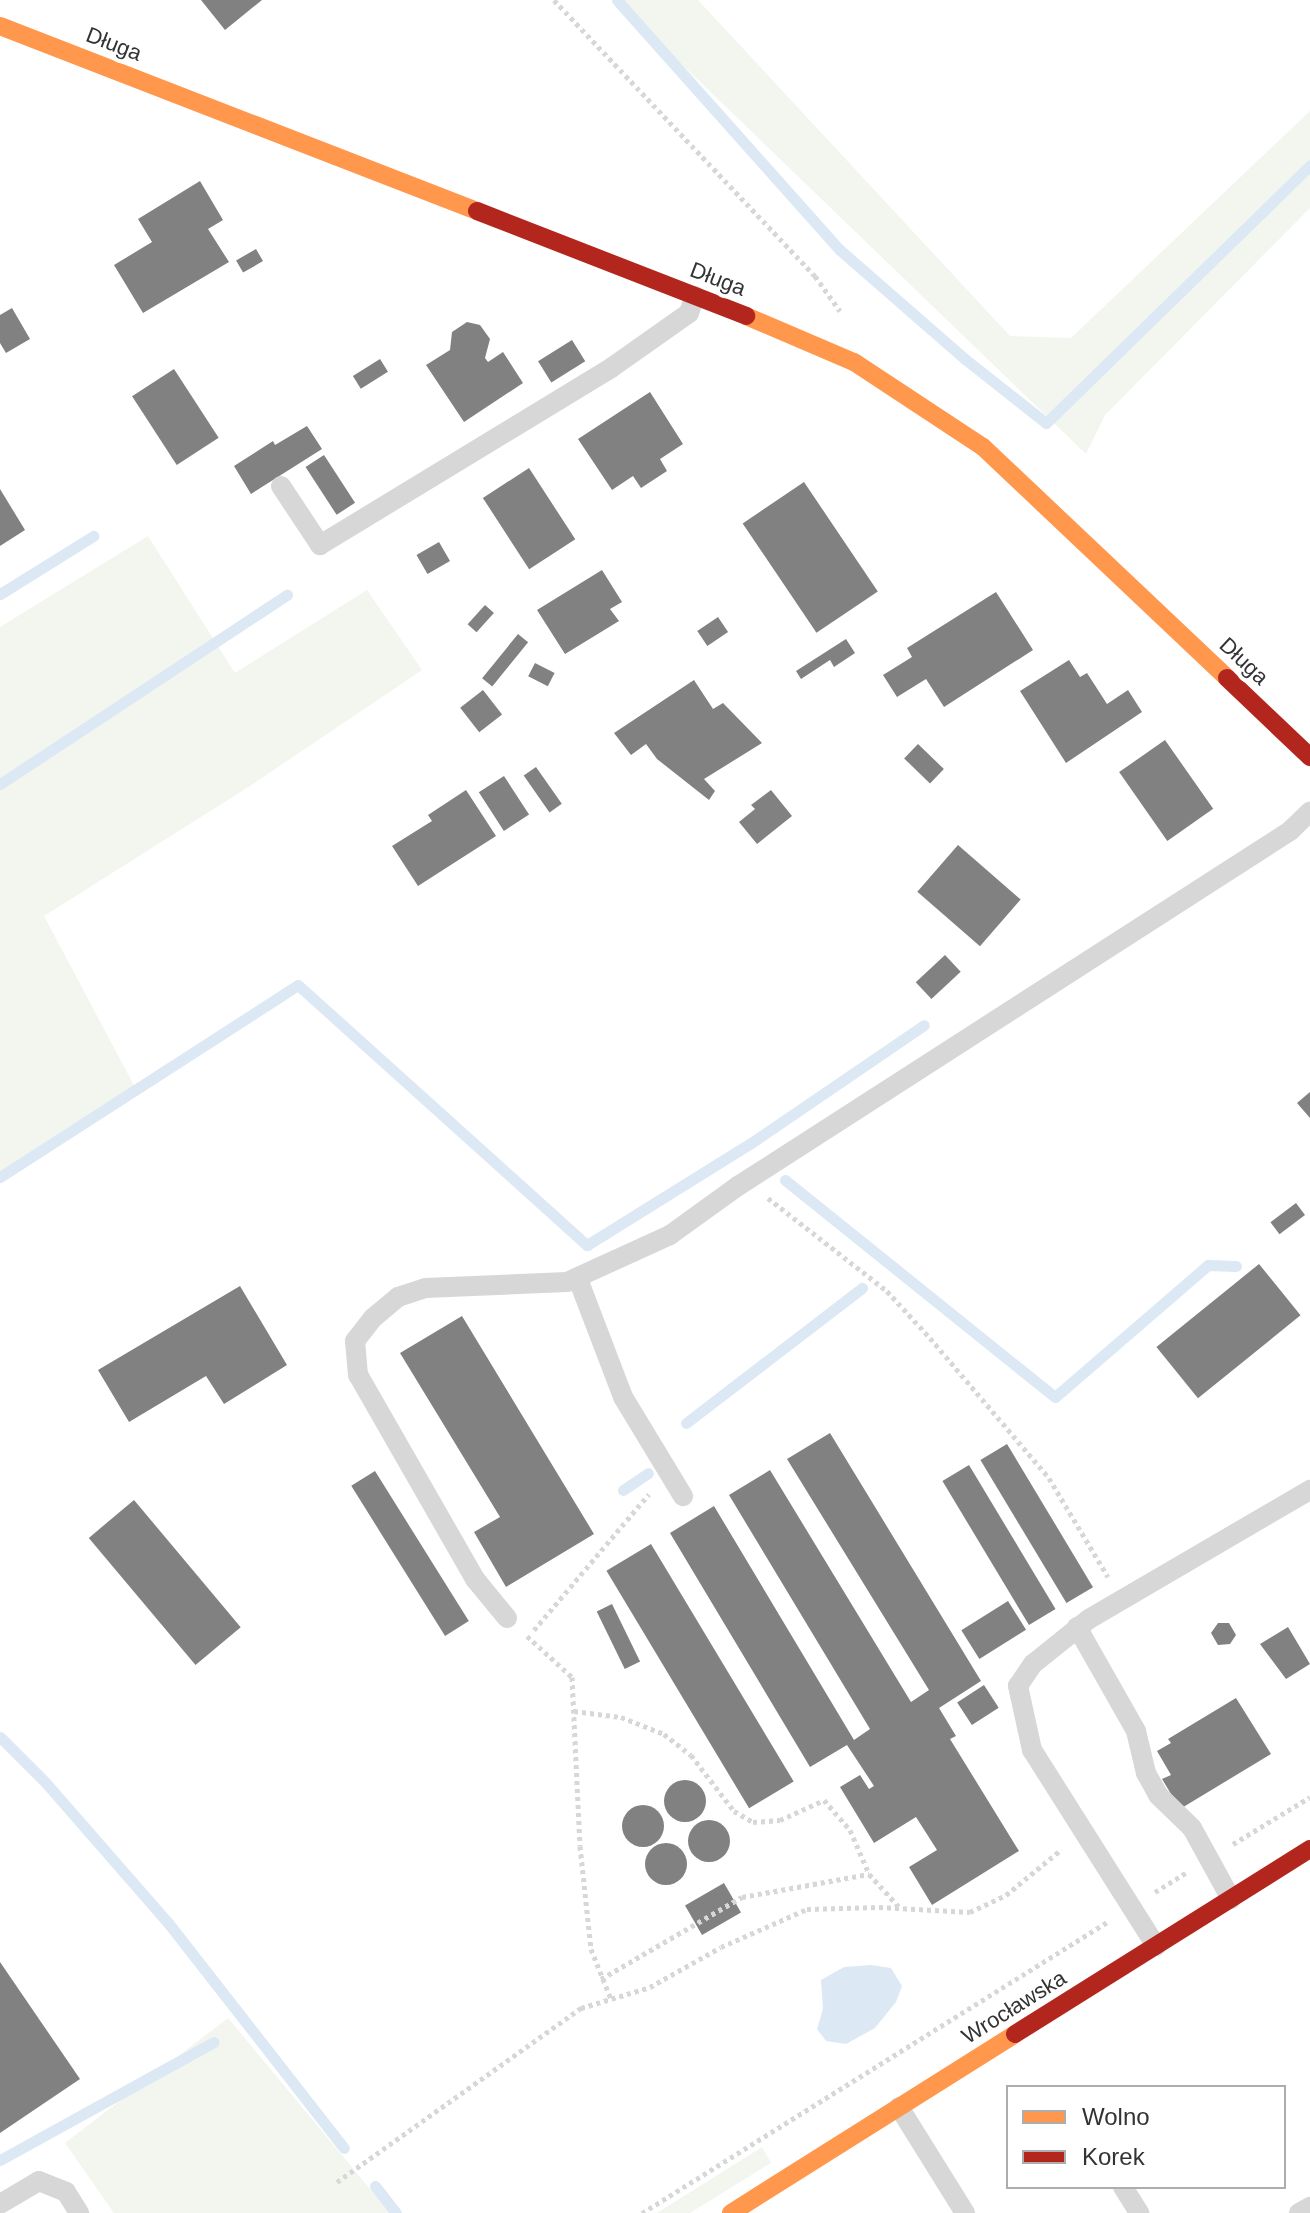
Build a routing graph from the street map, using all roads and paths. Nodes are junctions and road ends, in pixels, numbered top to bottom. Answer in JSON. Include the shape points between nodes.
{"nodes":[{"id":1,"x":554,"y":0,"type":"edge"},
{"id":2,"x":0,"y":26,"type":"edge"},
{"id":3,"x":695,"y":296,"type":"junction"},
{"id":4,"x":854,"y":362,"type":"junction"},
{"id":5,"x":281,"y":486,"type":"dead end"},
{"id":6,"x":1310,"y":757,"type":"edge"},
{"id":7,"x":1310,"y":812,"type":"edge"},
{"id":8,"x":738,"y":1186,"type":"junction"},
{"id":9,"x":578,"y":1279,"type":"junction"},
{"id":10,"x":668,"y":1472,"type":"junction"},
{"id":11,"x":1310,"y":1490,"type":"edge"},
{"id":12,"x":683,"y":1496,"type":"dead end"},
{"id":13,"x":1121,"y":1599,"type":"junction"},
{"id":14,"x":507,"y":1618,"type":"joint"},
{"id":15,"x":1077,"y":1627,"type":"junction"},
{"id":16,"x":528,"y":1637,"type":"junction"},
{"id":17,"x":574,"y":1711,"type":"junction"},
{"id":18,"x":1310,"y":1797,"type":"edge"},
{"id":19,"x":1085,"y":1832,"type":"junction"},
{"id":20,"x":1310,"y":1849,"type":"edge"},
{"id":21,"x":1210,"y":1858,"type":"junction"},
{"id":22,"x":869,"y":1874,"type":"junction"},
{"id":23,"x":1231,"y":1899,"type":"junction"},
{"id":24,"x":1133,"y":1906,"type":"junction"},
{"id":25,"x":900,"y":1909,"type":"junction"},
{"id":26,"x":1156,"y":1946,"type":"junction"},
{"id":27,"x":601,"y":1979,"type":"junction"},
{"id":28,"x":611,"y":1999,"type":"junction"},
{"id":29,"x":899,"y":2107,"type":"junction"},
{"id":30,"x":337,"y":2182,"type":"dead end"},
{"id":31,"x":1124,"y":2189,"type":"edge"},
{"id":32,"x":0,"y":2204,"type":"edge"},
{"id":33,"x":1310,"y":2207,"type":"edge"},
{"id":34,"x":737,"y":2209,"type":"edge"},
{"id":35,"x":79,"y":2213,"type":"edge"},
{"id":36,"x":642,"y":2213,"type":"edge"},
{"id":37,"x":965,"y":2213,"type":"edge"},
{"id":38,"x":1139,"y":2213,"type":"edge"},
{"id":39,"x":1299,"y":2213,"type":"edge"}],
"edges":[{"from":1,"to":4,"type":"path","via":[[815,276],[853,329]]},
{"from":2,"to":3,"type":"street","name":"Długa"},
{"from":3,"to":4,"type":"street","name":"Długa"},
{"from":3,"to":5,"type":"lane","via":[[689,313],[611,368],[320,545]]},
{"from":4,"to":6,"type":"street","name":"Długa","via":[[983,447]]},
{"from":7,"to":8,"type":"lane","via":[[1290,831]]},
{"from":8,"to":9,"type":"lane","via":[[670,1235]]},
{"from":8,"to":13,"type":"path","via":[[757,1190],[887,1291],[1049,1478]]},
{"from":9,"to":10,"type":"lane","via":[[623,1397]]},
{"from":9,"to":14,"type":"lane","via":[[536,1286],[425,1288],[398,1297],[355,1341],[358,1375],[374,1407],[475,1579]]},
{"from":10,"to":12,"type":"lane"},
{"from":10,"to":16,"type":"path"},
{"from":11,"to":13,"type":"lane"},
{"from":13,"to":15,"type":"lane"},
{"from":14,"to":16,"type":"path"},
{"from":15,"to":19,"type":"lane","via":[[1033,1664],[1018,1686],[1032,1750]]},
{"from":15,"to":21,"type":"lane","via":[[1136,1731],[1146,1773],[1158,1795],[1192,1828]]},
{"from":16,"to":17,"type":"path","via":[[572,1677]]},
{"from":17,"to":22,"type":"path","via":[[621,1717],[664,1734],[691,1755],[734,1811],[753,1822],[780,1820],[824,1800],[850,1830]]},
{"from":17,"to":27,"type":"path","via":[[580,1846],[591,1949]]},
{"from":18,"to":21,"type":"path"},
{"from":19,"to":24,"type":"lane"},
{"from":19,"to":25,"type":"path","via":[[1006,1895],[970,1912]]},
{"from":20,"to":23,"type":"street","name":"Wrocławska"},
{"from":21,"to":23,"type":"lane"},
{"from":21,"to":24,"type":"path"},
{"from":22,"to":25,"type":"path"},
{"from":22,"to":27,"type":"path","via":[[742,1897]]},
{"from":23,"to":26,"type":"street","name":"Wrocławska"},
{"from":24,"to":26,"type":"lane"},
{"from":24,"to":36,"type":"path"},
{"from":25,"to":28,"type":"path","via":[[807,1909],[721,1947],[650,1987]]},
{"from":26,"to":29,"type":"street","name":"Wrocławska"},
{"from":27,"to":28,"type":"path"},
{"from":28,"to":30,"type":"path","via":[[581,2008]]},
{"from":29,"to":34,"type":"street","name":"Wrocławska"},
{"from":29,"to":37,"type":"lane"},
{"from":31,"to":38,"type":"lane"},
{"from":32,"to":35,"type":"lane","via":[[39,2181],[66,2192]]},
{"from":33,"to":39,"type":"lane"}]}
